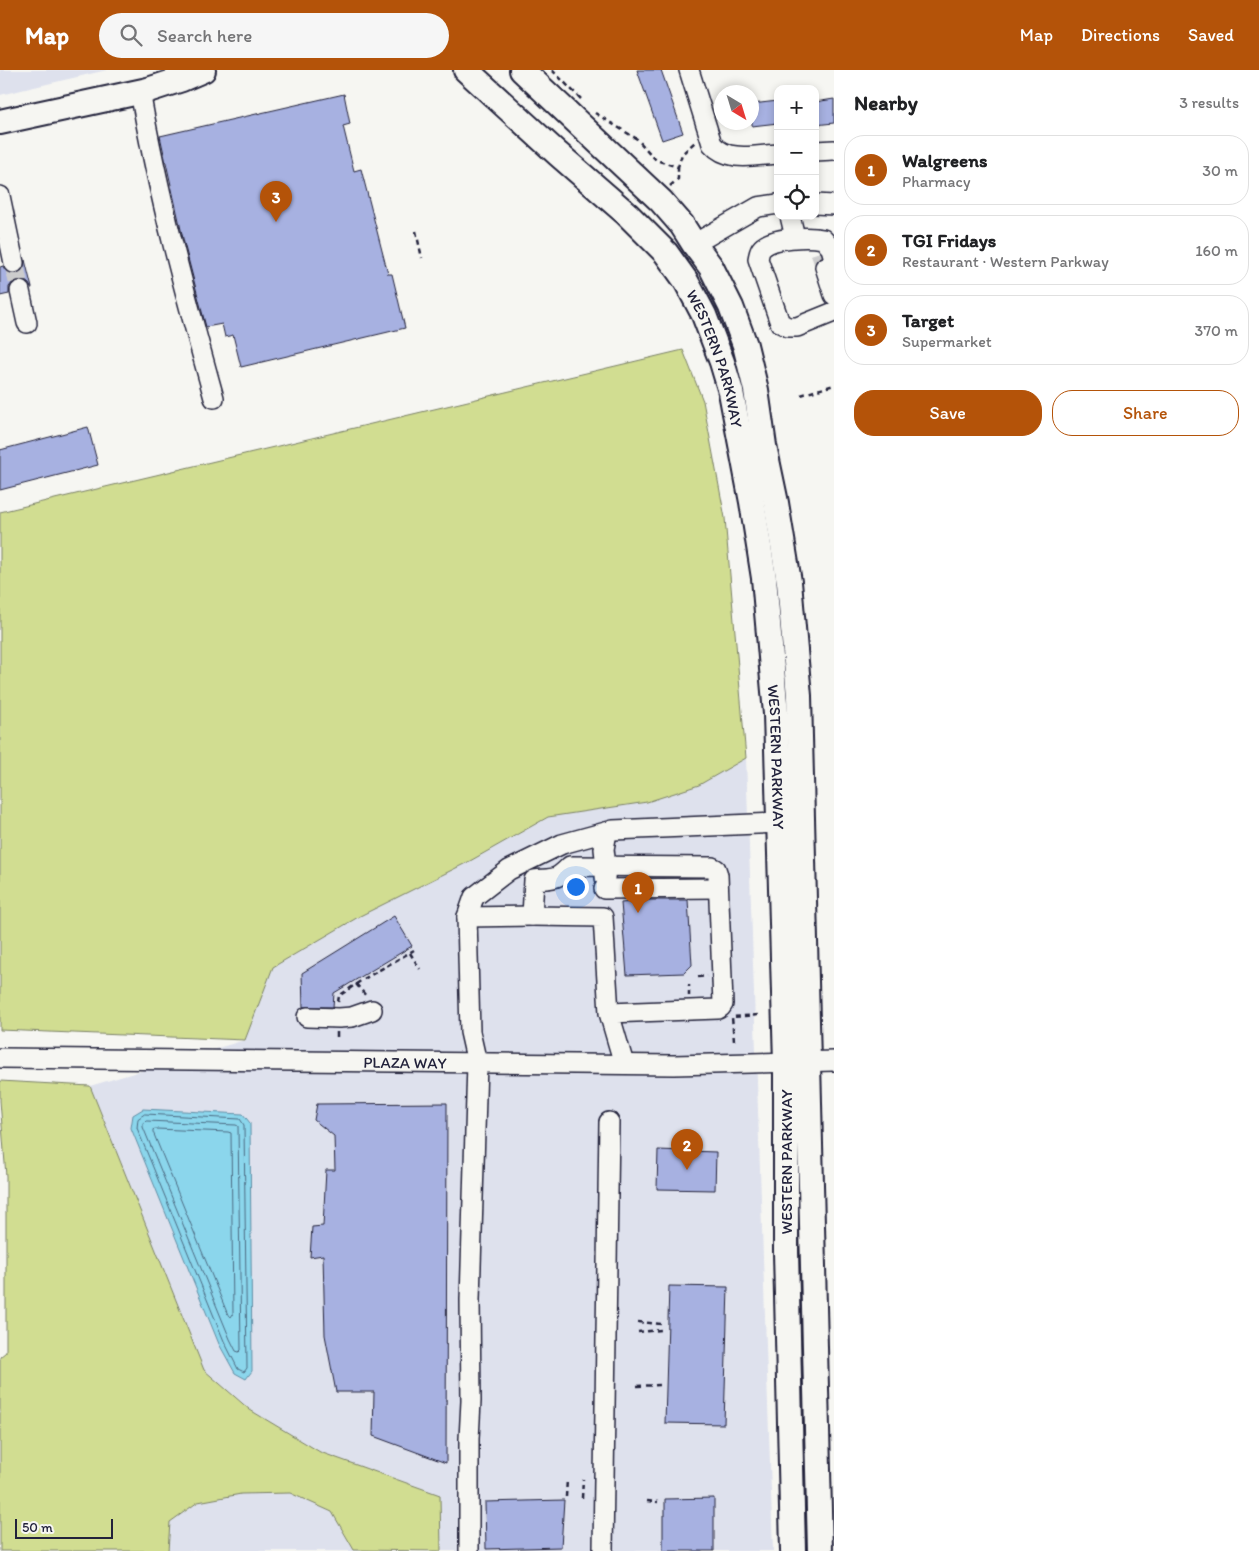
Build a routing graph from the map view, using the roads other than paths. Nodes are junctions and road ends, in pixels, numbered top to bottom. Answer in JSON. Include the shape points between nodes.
{"nodes":[{"id":1,"x":204,"y":70,"type":"edge"},
{"id":2,"x":466,"y":70,"type":"edge"},
{"id":3,"x":522,"y":70,"type":"edge"},
{"id":4,"x":689,"y":70,"type":"edge"},
{"id":5,"x":140,"y":91,"type":"junction"},
{"id":6,"x":0,"y":122,"type":"edge"},
{"id":7,"x":834,"y":150,"type":"edge"},
{"id":8,"x":819,"y":151,"type":"edge"},
{"id":9,"x":774,"y":154,"type":"edge"},
{"id":10,"x":0,"y":196,"type":"edge"},
{"id":11,"x":819,"y":204,"type":"edge"},
{"id":12,"x":834,"y":204,"type":"edge"},
{"id":13,"x":774,"y":205,"type":"edge"},
{"id":14,"x":793,"y":220,"type":"edge"},
{"id":15,"x":694,"y":244,"type":"junction"},
{"id":16,"x":818,"y":250,"type":"edge"},
{"id":17,"x":14,"y":263,"type":"tunnel mouth"},
{"id":18,"x":20,"y":291,"type":"tunnel mouth"},
{"id":19,"x":834,"y":295,"type":"edge"},
{"id":20,"x":834,"y":312,"type":"edge"},
{"id":21,"x":27,"y":322,"type":"dead end"},
{"id":22,"x":214,"y":398,"type":"dead end"},
{"id":23,"x":779,"y":823,"type":"junction"},
{"id":24,"x":606,"y":832,"type":"junction"},
{"id":25,"x":562,"y":844,"type":"junction"},
{"id":26,"x":524,"y":862,"type":"junction"},
{"id":27,"x":570,"y":866,"type":"junction"},
{"id":28,"x":606,"y":866,"type":"junction"},
{"id":29,"x":534,"y":880,"type":"junction"},
{"id":30,"x":718,"y":888,"type":"junction"},
{"id":31,"x":604,"y":889,"type":"junction"},
{"id":32,"x":532,"y":916,"type":"junction"},
{"id":33,"x":467,"y":917,"type":"junction"},
{"id":34,"x":603,"y":917,"type":"junction"},
{"id":35,"x":370,"y":1004,"type":"road end"},
{"id":36,"x":609,"y":1013,"type":"junction"},
{"id":37,"x":307,"y":1017,"type":"dead end"},
{"id":38,"x":0,"y":1058,"type":"edge"},
{"id":39,"x":834,"y":1061,"type":"edge"},
{"id":40,"x":477,"y":1063,"type":"junction"},
{"id":41,"x":797,"y":1063,"type":"junction"},
{"id":42,"x":624,"y":1064,"type":"junction"},
{"id":43,"x":609,"y":1122,"type":"dead end"},
{"id":44,"x":469,"y":1551,"type":"edge"},
{"id":45,"x":603,"y":1551,"type":"edge"},
{"id":46,"x":793,"y":1551,"type":"edge"},
{"id":47,"x":820,"y":1551,"type":"edge"}],
"edges":[{"from":1,"to":5,"type":"main road"},
{"from":2,"to":23,"type":"main road","name":"WESTERN PARKWAY","via":[[651,237],[686,281],[704,315],[731,392],[759,544],[776,714]]},
{"from":3,"to":15,"type":"main road","name":"WESTERN PARKWAY","via":[[661,200]]},
{"from":4,"to":9,"type":"street","via":[[716,148],[730,156]]},
{"from":5,"to":6,"type":"main road"},
{"from":5,"to":22,"type":"street","via":[[160,187]]},
{"from":7,"to":8,"type":"street"},
{"from":10,"to":17,"type":"street"},
{"from":11,"to":12,"type":"street"},
{"from":13,"to":15,"type":"street","via":[[758,208]]},
{"from":14,"to":16,"type":"street"},
{"from":15,"to":41,"type":"main road","name":"WESTERN PARKWAY","via":[[711,266],[745,345],[756,390],[789,582],[799,696]]},
{"from":16,"to":19,"type":"street"},
{"from":16,"to":20,"type":"street","via":[[766,245],[760,250],[758,259],[780,323],[797,327]]},
{"from":18,"to":21,"type":"street"},
{"from":23,"to":24,"type":"street"},
{"from":23,"to":41,"type":"main road","name":"WESTERN PARKWAY"},
{"from":24,"to":25,"type":"street"},
{"from":24,"to":28,"type":"street"},
{"from":25,"to":26,"type":"street"},
{"from":25,"to":27,"type":"street"},
{"from":26,"to":29,"type":"street"},
{"from":26,"to":33,"type":"street","via":[[474,897]]},
{"from":27,"to":28,"type":"street"},
{"from":27,"to":29,"type":"street","via":[[556,878]]},
{"from":28,"to":30,"type":"street","via":[[712,867],[717,871]]},
{"from":28,"to":31,"type":"street"},
{"from":29,"to":32,"type":"street"},
{"from":30,"to":31,"type":"street"},
{"from":30,"to":36,"type":"street","via":[[724,999],[721,1007]]},
{"from":31,"to":34,"type":"street"},
{"from":32,"to":33,"type":"street"},
{"from":32,"to":34,"type":"street"},
{"from":33,"to":40,"type":"street","via":[[470,1032]]},
{"from":34,"to":36,"type":"street"},
{"from":35,"to":37,"type":"street","via":[[352,1017]]},
{"from":36,"to":42,"type":"street"},
{"from":38,"to":40,"type":"street","name":"PLAZA WAY"},
{"from":39,"to":41,"type":"street","name":"PLAZA WAY"},
{"from":40,"to":42,"type":"street","name":"PLAZA WAY"},
{"from":40,"to":44,"type":"street","via":[[470,1300]]},
{"from":41,"to":42,"type":"street","name":"PLAZA WAY"},
{"from":41,"to":46,"type":"main road","name":"WESTERN PARKWAY","via":[[786,1262]]},
{"from":41,"to":47,"type":"main road","name":"WESTERN PARKWAY"},
{"from":43,"to":45,"type":"street"}]}
